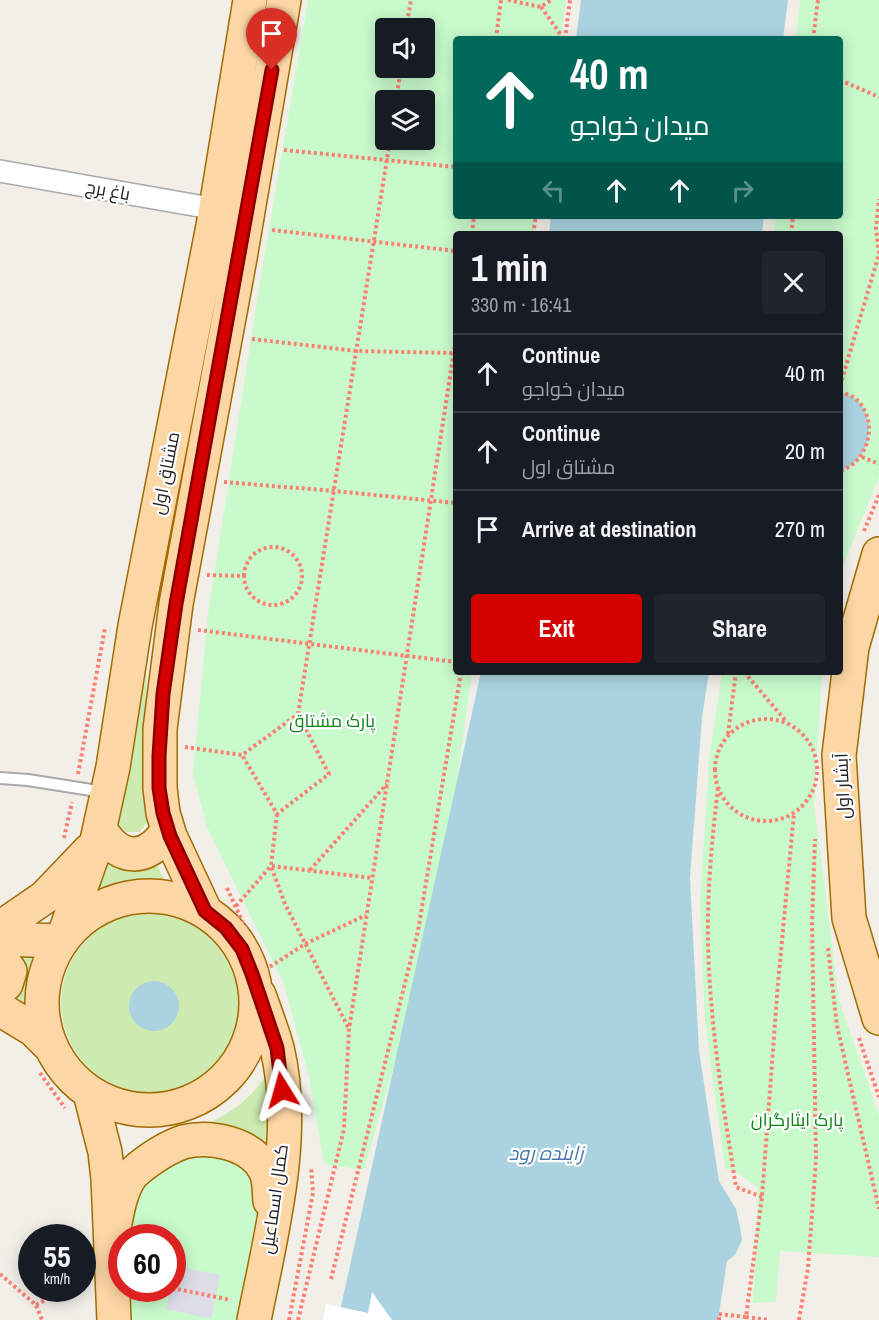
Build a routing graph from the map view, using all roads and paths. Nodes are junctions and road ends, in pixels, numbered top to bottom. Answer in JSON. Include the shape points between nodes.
{"nodes":[{"id":1,"x":250,"y":0,"type":"edge"},
{"id":2,"x":284,"y":0,"type":"edge"},
{"id":3,"x":411,"y":0,"type":"edge"},
{"id":4,"x":501,"y":0,"type":"edge"},
{"id":5,"x":508,"y":0,"type":"edge"},
{"id":6,"x":551,"y":0,"type":"edge"},
{"id":7,"x":570,"y":0,"type":"edge"},
{"id":8,"x":818,"y":0,"type":"edge"},
{"id":9,"x":541,"y":7,"type":"junction"},
{"id":10,"x":408,"y":18,"type":"edge"},
{"id":11,"x":496,"y":36,"type":"edge"},
{"id":12,"x":563,"y":36,"type":"edge"},
{"id":13,"x":565,"y":36,"type":"edge"},
{"id":14,"x":813,"y":36,"type":"edge"},
{"id":15,"x":843,"y":81,"type":"edge"},
{"id":16,"x":879,"y":97,"type":"edge"},
{"id":17,"x":276,"y":149,"type":"dead end"},
{"id":18,"x":388,"y":150,"type":"edge"},
{"id":19,"x":387,"y":160,"type":"junction"},
{"id":20,"x":453,"y":167,"type":"edge"},
{"id":21,"x":0,"y":171,"type":"edge"},
{"id":22,"x":879,"y":199,"type":"edge"},
{"id":23,"x":216,"y":209,"type":"junction"},
{"id":24,"x":261,"y":229,"type":"dead end"},
{"id":25,"x":374,"y":240,"type":"junction"},
{"id":26,"x":453,"y":250,"type":"edge"},
{"id":27,"x":879,"y":254,"type":"edge"},
{"id":28,"x":242,"y":338,"type":"dead end"},
{"id":29,"x":357,"y":351,"type":"junction"},
{"id":30,"x":453,"y":353,"type":"edge"},
{"id":31,"x":453,"y":359,"type":"edge"},
{"id":32,"x":843,"y":376,"type":"edge"},
{"id":33,"x":453,"y":377,"type":"edge"},
{"id":34,"x":449,"y":381,"type":"junction"},
{"id":35,"x":843,"y":393,"type":"edge"},
{"id":36,"x":862,"y":457,"type":"junction"},
{"id":37,"x":879,"y":464,"type":"edge"},
{"id":38,"x":843,"y":470,"type":"edge"},
{"id":39,"x":217,"y":482,"type":"dead end"},
{"id":40,"x":334,"y":491,"type":"junction"},
{"id":41,"x":431,"y":500,"type":"junction"},
{"id":42,"x":453,"y":503,"type":"edge"},
{"id":43,"x":879,"y":554,"type":"edge"},
{"id":44,"x":200,"y":574,"type":"dead end"},
{"id":45,"x":244,"y":576,"type":"junction"},
{"id":46,"x":190,"y":629,"type":"dead end"},
{"id":47,"x":309,"y":644,"type":"junction"},
{"id":48,"x":407,"y":656,"type":"junction"},
{"id":49,"x":453,"y":662,"type":"edge"},
{"id":50,"x":461,"y":675,"type":"edge"},
{"id":51,"x":736,"y":675,"type":"edge"},
{"id":52,"x":747,"y":675,"type":"edge"},
{"id":53,"x":298,"y":714,"type":"junction"},
{"id":54,"x":786,"y":722,"type":"junction"},
{"id":55,"x":728,"y":735,"type":"junction"},
{"id":56,"x":242,"y":755,"type":"junction"},
{"id":57,"x":183,"y":758,"type":"dead end"},
{"id":58,"x":0,"y":778,"type":"edge"},
{"id":59,"x":387,"y":783,"type":"junction"},
{"id":60,"x":718,"y":788,"type":"junction"},
{"id":61,"x":108,"y":793,"type":"junction"},
{"id":62,"x":811,"y":795,"type":"junction"},
{"id":63,"x":816,"y":801,"type":"dead end"},
{"id":64,"x":794,"y":813,"type":"junction"},
{"id":65,"x":277,"y":814,"type":"junction"},
{"id":66,"x":168,"y":830,"type":"junction"},
{"id":67,"x":98,"y":837,"type":"junction"},
{"id":68,"x":271,"y":866,"type":"junction"},
{"id":69,"x":820,"y":868,"type":"dead end"},
{"id":70,"x":310,"y":870,"type":"junction"},
{"id":71,"x":372,"y":878,"type":"junction"},
{"id":72,"x":190,"y":881,"type":"junction"},
{"id":73,"x":225,"y":885,"type":"dead end"},
{"id":74,"x":77,"y":901,"type":"junction"},
{"id":75,"x":236,"y":906,"type":"junction"},
{"id":76,"x":205,"y":911,"type":"junction"},
{"id":77,"x":367,"y":914,"type":"junction"},
{"id":78,"x":0,"y":928,"type":"edge"},
{"id":79,"x":0,"y":939,"type":"edge"},
{"id":80,"x":62,"y":941,"type":"junction"},
{"id":81,"x":827,"y":941,"type":"dead end"},
{"id":82,"x":305,"y":944,"type":"junction"},
{"id":83,"x":0,"y":957,"type":"edge"},
{"id":84,"x":262,"y":975,"type":"junction"},
{"id":85,"x":0,"y":988,"type":"edge"},
{"id":86,"x":0,"y":1010,"type":"edge"},
{"id":87,"x":879,"y":1018,"type":"edge"},
{"id":88,"x":349,"y":1029,"type":"junction"},
{"id":89,"x":44,"y":1058,"type":"junction"},
{"id":90,"x":79,"y":1103,"type":"junction"},
{"id":91,"x":310,"y":1159,"type":"dead end"},
{"id":92,"x":762,"y":1197,"type":"junction"},
{"id":93,"x":879,"y":1209,"type":"edge"},
{"id":94,"x":110,"y":1224,"type":"edge"},
{"id":95,"x":115,"y":1224,"type":"edge"},
{"id":96,"x":272,"y":1233,"type":"junction"},
{"id":97,"x":0,"y":1274,"type":"edge"},
{"id":98,"x":331,"y":1279,"type":"dead end"},
{"id":99,"x":42,"y":1302,"type":"edge"},
{"id":100,"x":113,"y":1302,"type":"edge"},
{"id":101,"x":36,"y":1305,"type":"junction"},
{"id":102,"x":746,"y":1317,"type":"junction"},
{"id":103,"x":42,"y":1320,"type":"edge"},
{"id":104,"x":114,"y":1320,"type":"edge"},
{"id":105,"x":254,"y":1320,"type":"edge"},
{"id":106,"x":289,"y":1320,"type":"edge"},
{"id":107,"x":298,"y":1320,"type":"edge"},
{"id":108,"x":719,"y":1320,"type":"edge"},
{"id":109,"x":769,"y":1320,"type":"edge"},
{"id":110,"x":799,"y":1320,"type":"edge"}],
"edges":[{"from":1,"to":23,"type":"main road","name":"مشتاق اول"},
{"from":2,"to":66,"type":"main road","name":"مشتاق اول","via":[[163,694],[159,788]]},
{"from":3,"to":10,"type":"path"},
{"from":4,"to":11,"type":"path"},
{"from":5,"to":9,"type":"path"},
{"from":6,"to":9,"type":"path"},
{"from":7,"to":13,"type":"path"},
{"from":8,"to":14,"type":"path"},
{"from":9,"to":12,"type":"path"},
{"from":15,"to":16,"type":"path"},
{"from":17,"to":19,"type":"path"},
{"from":18,"to":19,"type":"path"},
{"from":19,"to":20,"type":"path"},
{"from":19,"to":25,"type":"path"},
{"from":21,"to":23,"type":"street","name":"باغ برج"},
{"from":22,"to":27,"type":"path"},
{"from":23,"to":61,"type":"main road","name":"مشتاق اول","via":[[135,626]]},
{"from":24,"to":25,"type":"path"},
{"from":25,"to":26,"type":"path"},
{"from":25,"to":29,"type":"path"},
{"from":27,"to":32,"type":"path"},
{"from":28,"to":29,"type":"path"},
{"from":29,"to":30,"type":"path"},
{"from":29,"to":40,"type":"path"},
{"from":31,"to":34,"type":"path"},
{"from":33,"to":34,"type":"path"},
{"from":34,"to":41,"type":"path"},
{"from":35,"to":36,"type":"path","via":[[857,400],[869,417],[871,438]]},
{"from":36,"to":37,"type":"path"},
{"from":36,"to":38,"type":"path"},
{"from":39,"to":40,"type":"path"},
{"from":40,"to":41,"type":"path"},
{"from":40,"to":47,"type":"path"},
{"from":41,"to":42,"type":"path"},
{"from":41,"to":48,"type":"path"},
{"from":43,"to":87,"type":"main road","name":"آبشار اول","via":[[852,647],[839,755],[849,918]]},
{"from":44,"to":45,"type":"path"},
{"from":45,"to":45,"type":"path","via":[[252,596],[268,605],[292,597],[301,582],[298,562],[283,549],[273,547],[255,554],[248,561]]},
{"from":46,"to":47,"type":"path"},
{"from":47,"to":48,"type":"path"},
{"from":47,"to":53,"type":"path"},
{"from":48,"to":49,"type":"path"},
{"from":48,"to":59,"type":"path"},
{"from":50,"to":98,"type":"path","via":[[418,931]]},
{"from":51,"to":55,"type":"path"},
{"from":52,"to":54,"type":"path"},
{"from":53,"to":56,"type":"path"},
{"from":53,"to":65,"type":"path","via":[[329,774]]},
{"from":54,"to":55,"type":"path","via":[[757,718]]},
{"from":54,"to":62,"type":"path","via":[[807,737],[815,753],[817,780]]},
{"from":55,"to":60,"type":"path","via":[[715,761]]},
{"from":56,"to":57,"type":"path","via":[[181,747]]},
{"from":56,"to":65,"type":"path"},
{"from":58,"to":61,"type":"lane"},
{"from":59,"to":70,"type":"path"},
{"from":59,"to":71,"type":"path"},
{"from":60,"to":64,"type":"path","via":[[728,805],[752,820],[778,820]]},
{"from":60,"to":92,"type":"path","via":[[708,942],[714,1030],[736,1187]]},
{"from":61,"to":67,"type":"main road","name":"مشتاق اول"},
{"from":62,"to":63,"type":"path","via":[[817,792]]},
{"from":62,"to":64,"type":"path"},
{"from":64,"to":92,"type":"path"},
{"from":65,"to":68,"type":"path"},
{"from":66,"to":67,"type":"main road","via":[[158,844],[142,853],[124,852]]},
{"from":66,"to":72,"type":"main road","name":"مشتاق اول"},
{"from":67,"to":74,"type":"main road","name":"مشتاق اول"},
{"from":67,"to":78,"type":"main road","via":[[45,897]]},
{"from":68,"to":70,"type":"path"},
{"from":68,"to":75,"type":"path"},
{"from":68,"to":82,"type":"path"},
{"from":69,"to":110,"type":"path","via":[[817,833],[812,923],[816,1159],[808,1268]]},
{"from":70,"to":71,"type":"path"},
{"from":71,"to":77,"type":"path"},
{"from":72,"to":74,"type":"path"},
{"from":72,"to":76,"type":"main road","name":"مشتاق اول"},
{"from":73,"to":75,"type":"path"},
{"from":74,"to":80,"type":"main road","name":"مشتاق اول"},
{"from":75,"to":84,"type":"path"},
{"from":76,"to":80,"type":"main road","via":[[180,900],[128,898],[102,907]]},
{"from":76,"to":84,"type":"main road","via":[[226,928]]},
{"from":77,"to":82,"type":"path"},
{"from":77,"to":88,"type":"path"},
{"from":79,"to":80,"type":"main road"},
{"from":80,"to":89,"type":"main road","via":[[44,982]]},
{"from":81,"to":93,"type":"path","via":[[837,1026]]},
{"from":82,"to":84,"type":"path"},
{"from":82,"to":88,"type":"path"},
{"from":83,"to":85,"type":"main road","via":[[10,971],[6,984]]},
{"from":84,"to":90,"type":"main road","via":[[249,1043],[222,1082],[203,1096],[181,1106],[158,1110]]},
{"from":84,"to":96,"type":"main road","name":"کمال اسماعیل","via":[[282,1090],[283,1155]]},
{"from":86,"to":89,"type":"main road","via":[[34,1030]]},
{"from":88,"to":107,"type":"path","via":[[344,1129]]},
{"from":89,"to":90,"type":"path"},
{"from":89,"to":90,"type":"main road","via":[[68,1073]]},
{"from":90,"to":94,"type":"main road","via":[[105,1152]]},
{"from":91,"to":106,"type":"path","via":[[313,1193]]},
{"from":92,"to":102,"type":"path"},
{"from":95,"to":96,"type":"main road","via":[[130,1176],[163,1151],[202,1140],[241,1148],[265,1170]]},
{"from":96,"to":105,"type":"main road","name":"کمال اسماعیل"},
{"from":97,"to":101,"type":"path"},
{"from":99,"to":101,"type":"path"},
{"from":100,"to":104,"type":"main road"},
{"from":101,"to":103,"type":"path"},
{"from":102,"to":108,"type":"path","via":[[719,1314]]},
{"from":102,"to":109,"type":"path"}]}
